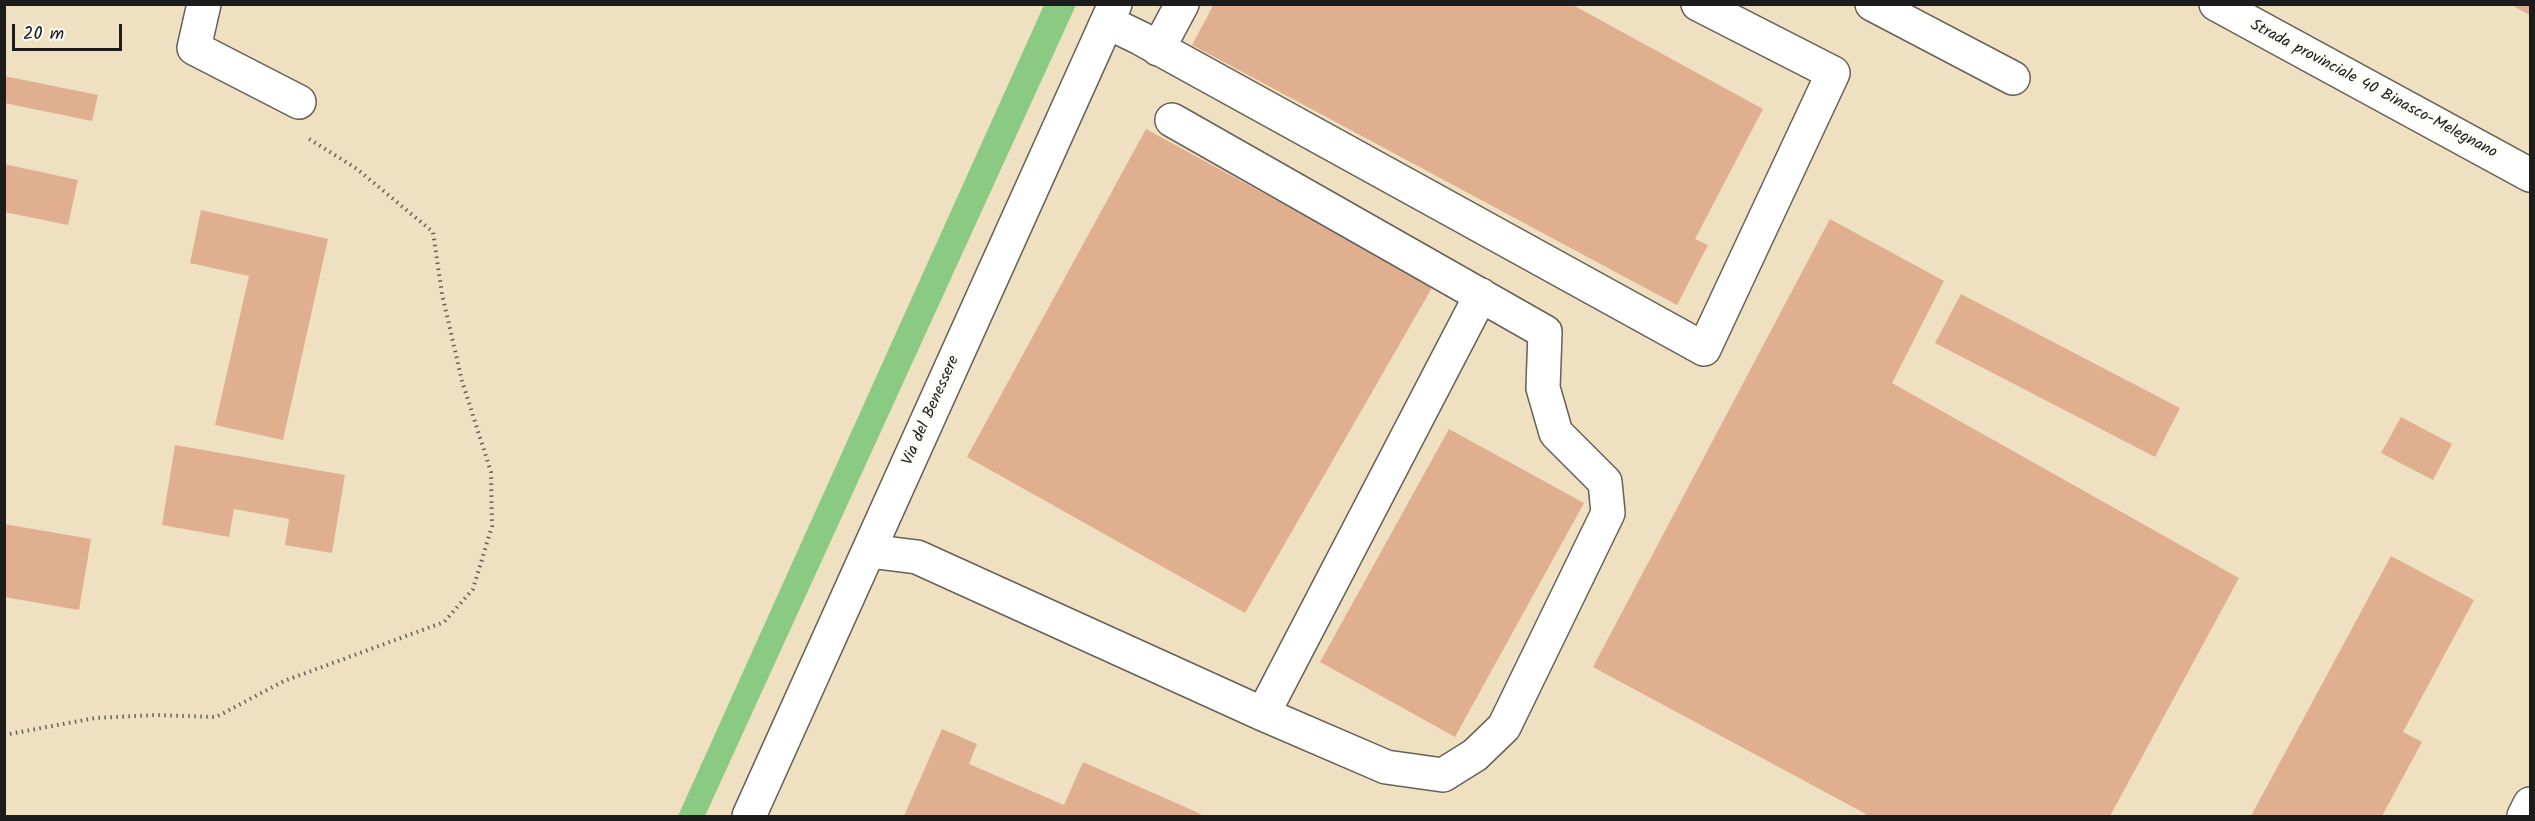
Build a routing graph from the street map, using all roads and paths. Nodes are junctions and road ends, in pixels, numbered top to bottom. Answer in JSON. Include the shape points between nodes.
{"nodes":[{"id":1,"x":1182,"y":4,"type":"edge"},
{"id":2,"x":1698,"y":4,"type":"edge"},
{"id":3,"x":1872,"y":4,"type":"edge"},
{"id":4,"x":2216,"y":4,"type":"edge"},
{"id":5,"x":197,"y":6,"type":"edge"},
{"id":6,"x":1111,"y":13,"type":"edge"},
{"id":7,"x":1158,"y":49,"type":"junction"},
{"id":8,"x":2013,"y":78,"type":"dead end"},
{"id":9,"x":299,"y":102,"type":"dead end"},
{"id":10,"x":1172,"y":120,"type":"dead end"},
{"id":11,"x":303,"y":135,"type":"dead end"},
{"id":12,"x":2530,"y":175,"type":"edge"},
{"id":13,"x":1481,"y":295,"type":"junction"},
{"id":14,"x":869,"y":551,"type":"junction"},
{"id":15,"x":1263,"y":714,"type":"junction"},
{"id":16,"x":4,"y":735,"type":"edge"},
{"id":17,"x":2530,"y":804,"type":"edge"},
{"id":18,"x":749,"y":816,"type":"edge"},
{"id":19,"x":2524,"y":816,"type":"edge"}],
"edges":[{"from":1,"to":7,"type":"street"},
{"from":2,"to":7,"type":"street","via":[[1833,73],[1704,349]]},
{"from":3,"to":8,"type":"street"},
{"from":4,"to":12,"type":"street","name":"Strada provinciale 40 Binasco-Melegnano"},
{"from":5,"to":9,"type":"street","via":[[194,48]]},
{"from":6,"to":7,"type":"street"},
{"from":6,"to":14,"type":"street","name":"Via del Benessere"},
{"from":10,"to":13,"type":"street"},
{"from":11,"to":16,"type":"path","via":[[357,169],[433,232],[442,294],[462,381],[491,472],[492,526],[473,589],[444,622],[284,681],[216,717],[95,718]]},
{"from":13,"to":15,"type":"street"},
{"from":13,"to":15,"type":"street","via":[[1545,332],[1543,388],[1556,433],[1605,482],[1608,513],[1504,727],[1475,755],[1443,775],[1386,767]]},
{"from":14,"to":15,"type":"street","via":[[917,557]]},
{"from":14,"to":18,"type":"street","name":"Via del Benessere"},
{"from":17,"to":19,"type":"street"}]}
